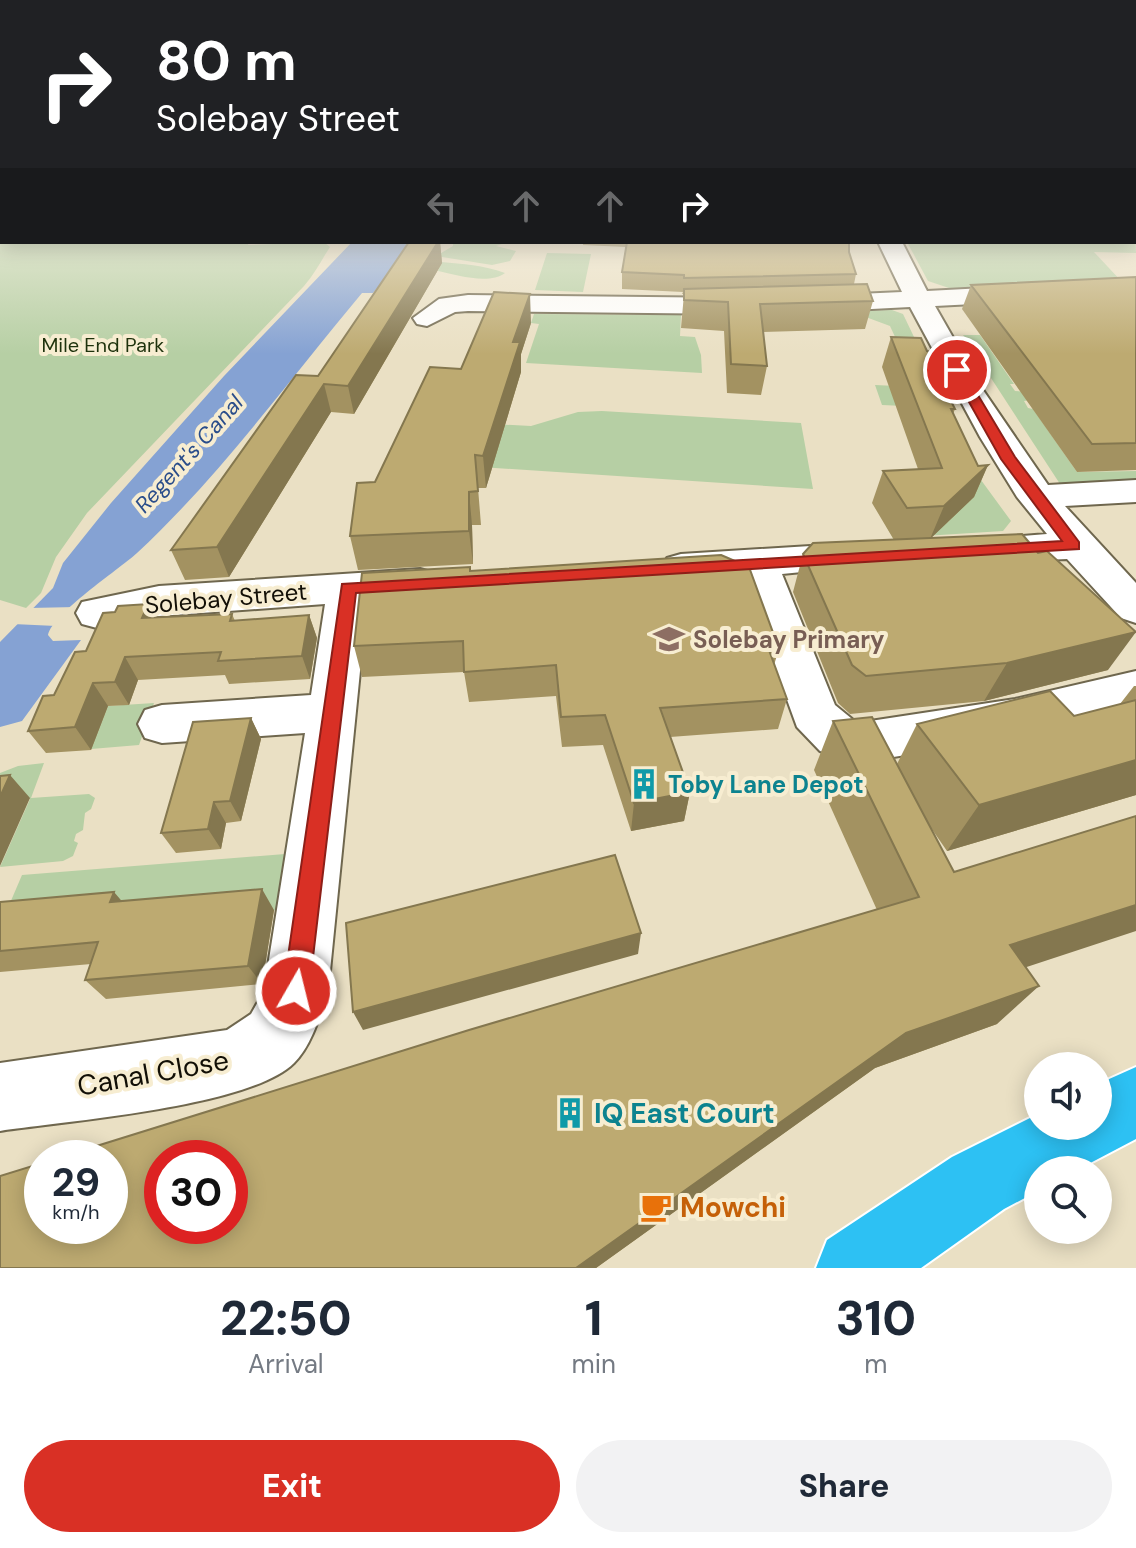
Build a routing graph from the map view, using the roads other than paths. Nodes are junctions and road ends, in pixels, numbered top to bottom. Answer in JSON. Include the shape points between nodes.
{"nodes":[{"id":1,"x":891,"y":244,"type":"edge"},
{"id":2,"x":1136,"y":288,"type":"edge"},
{"id":3,"x":919,"y":300,"type":"junction"},
{"id":4,"x":790,"y":304,"type":"edge"},
{"id":5,"x":760,"y":305,"type":"edge"},
{"id":6,"x":427,"y":318,"type":"dead end"},
{"id":7,"x":1136,"y":491,"type":"edge"},
{"id":8,"x":1035,"y":497,"type":"junction"},
{"id":9,"x":1074,"y":546,"type":"junction"},
{"id":10,"x":942,"y":552,"type":"edge"},
{"id":11,"x":894,"y":554,"type":"edge"},
{"id":12,"x":757,"y":562,"type":"junction"},
{"id":13,"x":646,"y":569,"type":"edge"},
{"id":14,"x":452,"y":581,"type":"edge"},
{"id":15,"x":348,"y":588,"type":"junction"},
{"id":16,"x":1136,"y":608,"type":"edge"},
{"id":17,"x":97,"y":613,"type":"dead end"},
{"id":18,"x":1136,"y":689,"type":"edge"},
{"id":19,"x":333,"y":712,"type":"junction"},
{"id":20,"x":162,"y":724,"type":"dead end"},
{"id":21,"x":0,"y":1097,"type":"edge"},
{"id":22,"x":1136,"y":1101,"type":"edge"},
{"id":23,"x":1112,"y":1114,"type":"edge"},
{"id":24,"x":1061,"y":1140,"type":"edge"},
{"id":25,"x":855,"y":1268,"type":"edge"}],
"edges":[{"from":1,"to":3,"type":"street"},
{"from":2,"to":3,"type":"street"},
{"from":3,"to":4,"type":"street"},
{"from":3,"to":8,"type":"street","via":[[985,420]]},
{"from":5,"to":6,"type":"street","via":[[447,298]]},
{"from":7,"to":8,"type":"street"},
{"from":8,"to":9,"type":"street"},
{"from":9,"to":10,"type":"street"},
{"from":9,"to":16,"type":"street"},
{"from":11,"to":12,"type":"street"},
{"from":12,"to":13,"type":"street"},
{"from":12,"to":18,"type":"street","via":[[814,714],[822,727],[846,741],[1003,721]]},
{"from":14,"to":15,"type":"street","name":"Solebay Street"},
{"from":15,"to":17,"type":"street","name":"Solebay Street","via":[[159,601]]},
{"from":15,"to":19,"type":"street","name":"Canal Close"},
{"from":19,"to":20,"type":"street"},
{"from":19,"to":21,"type":"street","name":"Canal Close","via":[[296,991],[277,1038],[229,1063]]},
{"from":22,"to":23,"type":"highway"},
{"from":24,"to":25,"type":"highway","via":[[978,1183]]}]}
